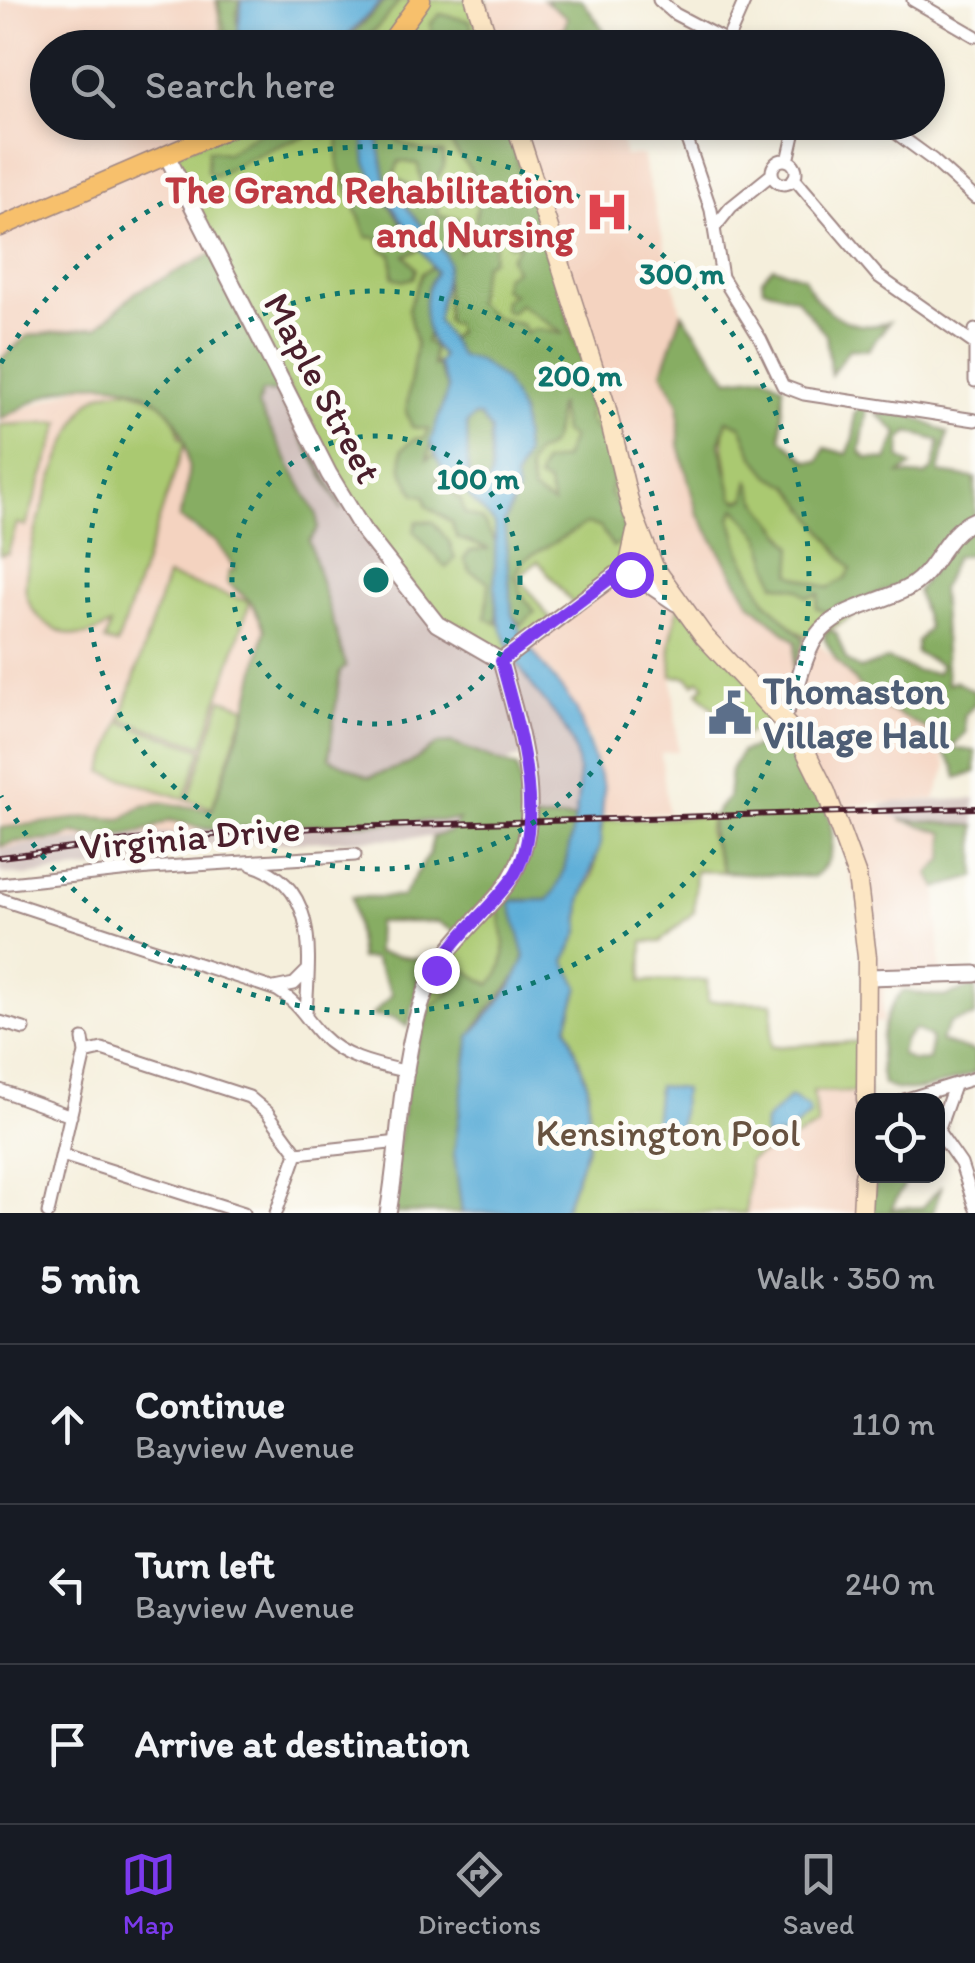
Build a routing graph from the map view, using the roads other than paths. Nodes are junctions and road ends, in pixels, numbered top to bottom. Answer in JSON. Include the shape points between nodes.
{"nodes":[{"id":1,"x":659,"y":0,"type":"edge"},
{"id":2,"x":744,"y":0,"type":"edge"},
{"id":3,"x":913,"y":0,"type":"edge"},
{"id":4,"x":424,"y":1,"type":"edge"},
{"id":5,"x":475,"y":2,"type":"edge"},
{"id":6,"x":401,"y":30,"type":"edge"},
{"id":7,"x":485,"y":30,"type":"edge"},
{"id":8,"x":701,"y":30,"type":"edge"},
{"id":9,"x":730,"y":30,"type":"edge"},
{"id":10,"x":975,"y":36,"type":"edge"},
{"id":11,"x":203,"y":140,"type":"edge"},
{"id":12,"x":520,"y":140,"type":"edge"},
{"id":13,"x":687,"y":140,"type":"edge"},
{"id":14,"x":793,"y":140,"type":"edge"},
{"id":15,"x":906,"y":140,"type":"edge"},
{"id":16,"x":167,"y":156,"type":"junction"},
{"id":17,"x":788,"y":161,"type":"junction"},
{"id":18,"x":772,"y":174,"type":"junction"},
{"id":19,"x":794,"y":178,"type":"junction"},
{"id":20,"x":975,"y":198,"type":"edge"},
{"id":21,"x":0,"y":227,"type":"edge"},
{"id":22,"x":715,"y":227,"type":"junction"},
{"id":23,"x":974,"y":336,"type":"edge"},
{"id":24,"x":975,"y":381,"type":"edge"},
{"id":25,"x":975,"y":420,"type":"edge"},
{"id":26,"x":975,"y":520,"type":"edge"},
{"id":27,"x":636,"y":527,"type":"junction"},
{"id":28,"x":647,"y":551,"type":"junction"},
{"id":29,"x":624,"y":568,"type":"junction"},
{"id":30,"x":679,"y":604,"type":"junction"},
{"id":31,"x":513,"y":651,"type":"junction"},
{"id":32,"x":783,"y":715,"type":"junction"},
{"id":33,"x":356,"y":855,"type":"dead end"},
{"id":34,"x":230,"y":862,"type":"junction"},
{"id":35,"x":29,"y":881,"type":"junction"},
{"id":36,"x":0,"y":884,"type":"edge"},
{"id":37,"x":0,"y":899,"type":"edge"},
{"id":38,"x":24,"y":907,"type":"junction"},
{"id":39,"x":308,"y":970,"type":"junction"},
{"id":40,"x":975,"y":974,"type":"edge"},
{"id":41,"x":867,"y":976,"type":"junction"},
{"id":42,"x":271,"y":988,"type":"junction"},
{"id":43,"x":306,"y":1014,"type":"junction"},
{"id":44,"x":0,"y":1022,"type":"edge"},
{"id":45,"x":24,"y":1029,"type":"dead end"},
{"id":46,"x":83,"y":1040,"type":"dead end"},
{"id":47,"x":86,"y":1054,"type":"junction"},
{"id":48,"x":408,"y":1072,"type":"junction"},
{"id":49,"x":975,"y":1078,"type":"edge"},
{"id":50,"x":954,"y":1086,"type":"junction"},
{"id":51,"x":0,"y":1090,"type":"edge"},
{"id":52,"x":866,"y":1093,"type":"edge"},
{"id":53,"x":931,"y":1093,"type":"edge"},
{"id":54,"x":945,"y":1111,"type":"edge"},
{"id":55,"x":70,"y":1116,"type":"junction"},
{"id":56,"x":945,"y":1141,"type":"edge"},
{"id":57,"x":399,"y":1142,"type":"junction"},
{"id":58,"x":297,"y":1153,"type":"junction"},
{"id":59,"x":62,"y":1155,"type":"junction"},
{"id":60,"x":864,"y":1183,"type":"edge"},
{"id":61,"x":975,"y":1207,"type":"edge"},
{"id":62,"x":48,"y":1213,"type":"edge"},
{"id":63,"x":244,"y":1213,"type":"edge"},
{"id":64,"x":276,"y":1213,"type":"edge"},
{"id":65,"x":388,"y":1213,"type":"edge"},
{"id":66,"x":862,"y":1213,"type":"edge"}],
"edges":[{"from":1,"to":8,"type":"street"},
{"from":2,"to":9,"type":"street"},
{"from":3,"to":10,"type":"street"},
{"from":4,"to":6,"type":"main road"},
{"from":5,"to":7,"type":"main road"},
{"from":11,"to":16,"type":"main road"},
{"from":12,"to":27,"type":"main road","via":[[591,354]]},
{"from":13,"to":22,"type":"street"},
{"from":14,"to":17,"type":"street"},
{"from":15,"to":20,"type":"street"},
{"from":16,"to":21,"type":"main road"},
{"from":16,"to":31,"type":"street","name":"Maple Street","via":[[363,530],[438,624]]},
{"from":17,"to":18,"type":"street","via":[[776,164]]},
{"from":17,"to":19,"type":"street"},
{"from":18,"to":19,"type":"street","via":[[782,184]]},
{"from":18,"to":22,"type":"street"},
{"from":19,"to":23,"type":"street","via":[[878,276]]},
{"from":22,"to":25,"type":"street","via":[[722,278],[783,386]]},
{"from":23,"to":24,"type":"street"},
{"from":26,"to":32,"type":"street","via":[[951,535],[915,583],[833,619],[816,636]]},
{"from":27,"to":28,"type":"main road"},
{"from":27,"to":29,"type":"main road"},
{"from":28,"to":29,"type":"street"},
{"from":28,"to":30,"type":"main road"},
{"from":29,"to":30,"type":"street"},
{"from":29,"to":31,"type":"street"},
{"from":30,"to":32,"type":"main road"},
{"from":31,"to":48,"type":"street","via":[[530,816],[527,845],[512,879],[436,970],[419,1010]]},
{"from":32,"to":41,"type":"main road","via":[[812,760],[857,876]]},
{"from":33,"to":34,"type":"street","name":"Virginia Drive"},
{"from":34,"to":35,"type":"street","name":"Virginia Drive"},
{"from":34,"to":39,"type":"street","via":[[271,870],[292,890],[308,924]]},
{"from":35,"to":36,"type":"street","name":"Virginia Drive"},
{"from":35,"to":38,"type":"street","name":"Virginia Drive"},
{"from":37,"to":38,"type":"street"},
{"from":38,"to":42,"type":"street"},
{"from":39,"to":42,"type":"street","via":[[294,984]]},
{"from":39,"to":43,"type":"street"},
{"from":40,"to":41,"type":"street"},
{"from":41,"to":52,"type":"main road"},
{"from":42,"to":43,"type":"street"},
{"from":43,"to":48,"type":"street","via":[[340,1051]]},
{"from":44,"to":45,"type":"street"},
{"from":46,"to":47,"type":"street"},
{"from":47,"to":55,"type":"street"},
{"from":47,"to":58,"type":"street","via":[[102,1048],[250,1097]]},
{"from":48,"to":57,"type":"street"},
{"from":49,"to":50,"type":"street"},
{"from":50,"to":53,"type":"street"},
{"from":50,"to":54,"type":"street"},
{"from":51,"to":55,"type":"street"},
{"from":55,"to":59,"type":"street"},
{"from":56,"to":61,"type":"street","via":[[961,1164]]},
{"from":57,"to":58,"type":"street"},
{"from":57,"to":65,"type":"street"},
{"from":58,"to":64,"type":"street"},
{"from":59,"to":62,"type":"street"},
{"from":59,"to":63,"type":"street"},
{"from":60,"to":66,"type":"main road"}]}
